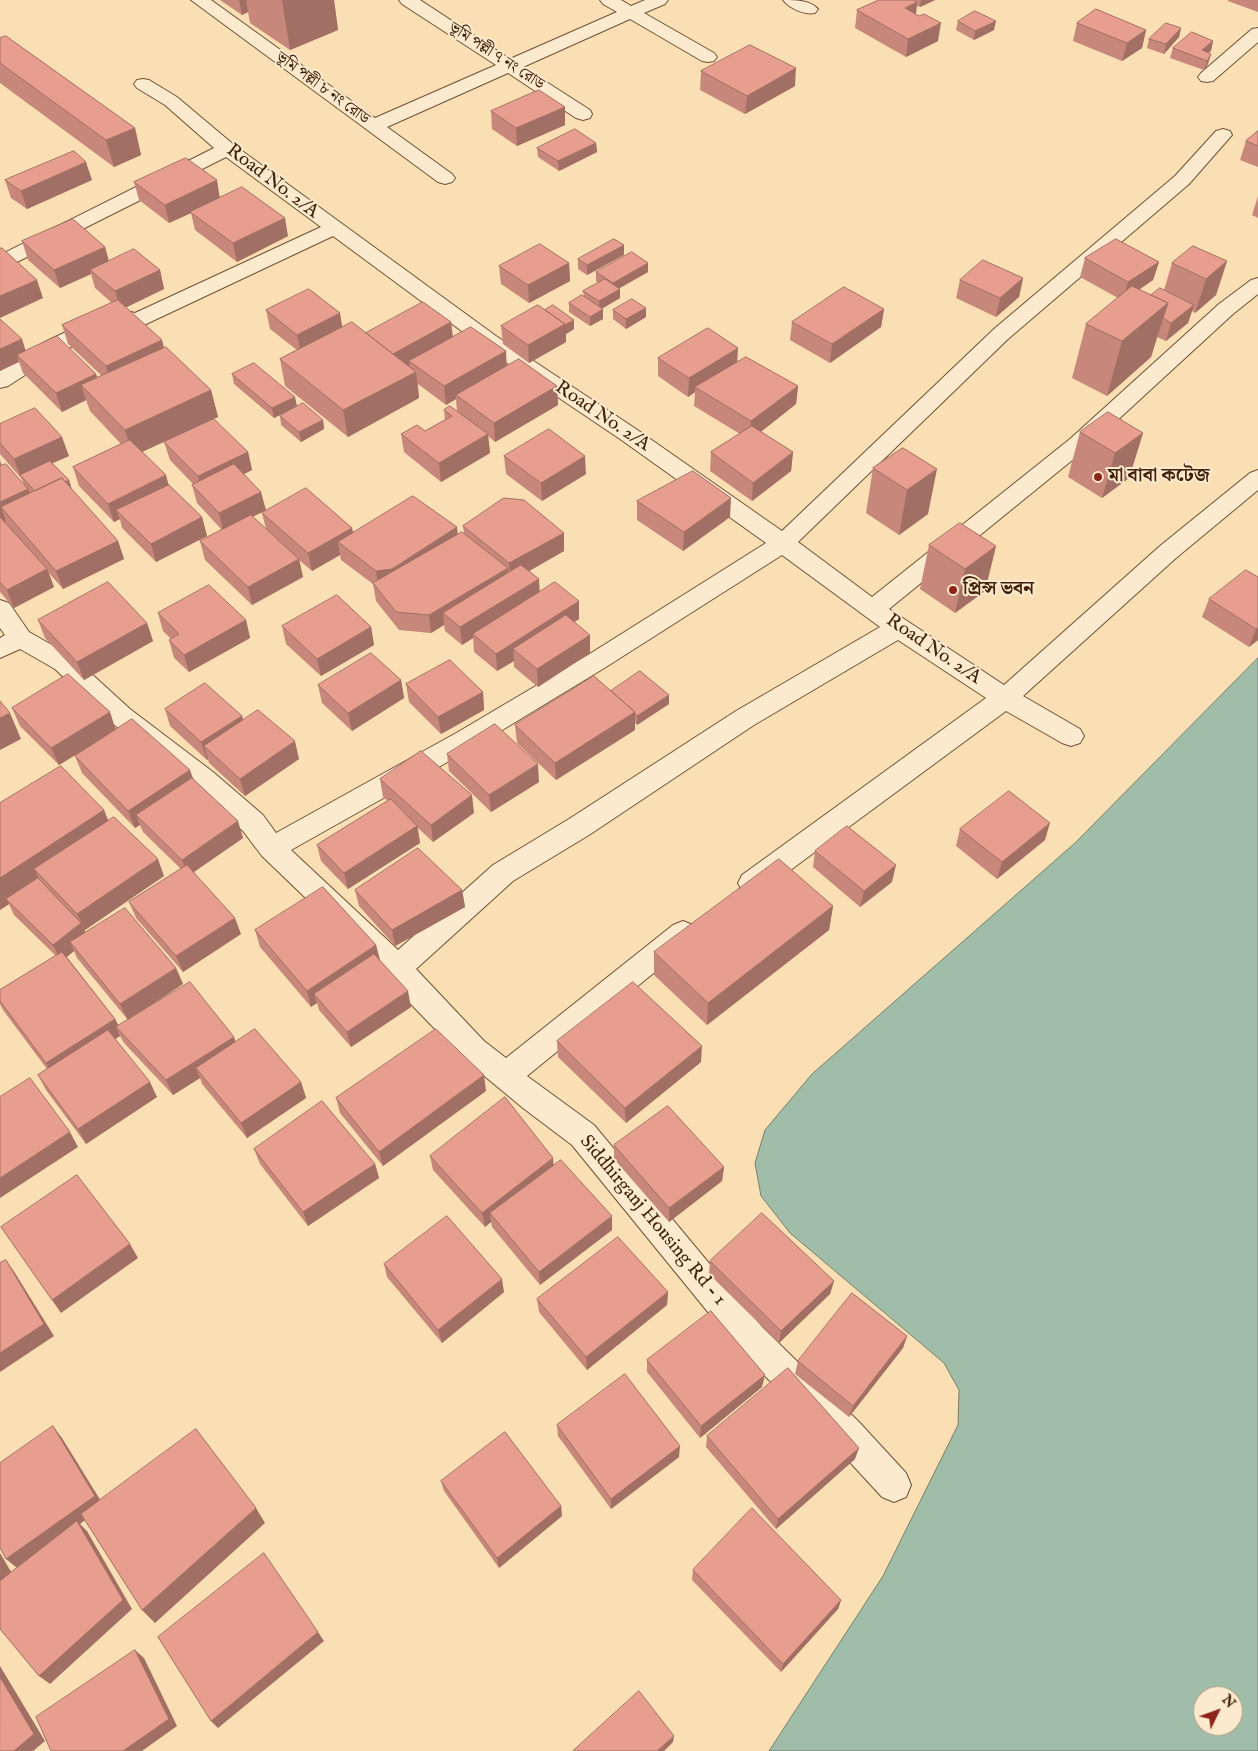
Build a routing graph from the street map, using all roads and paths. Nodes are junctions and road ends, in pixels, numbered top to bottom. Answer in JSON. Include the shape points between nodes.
{"nodes":[{"id":1,"x":200,"y":0,"type":"edge"},
{"id":2,"x":408,"y":0,"type":"edge"},
{"id":3,"x":609,"y":0,"type":"edge"},
{"id":4,"x":659,"y":0,"type":"edge"},
{"id":5,"x":792,"y":0,"type":"edge"},
{"id":6,"x":809,"y":9,"type":"dead end"},
{"id":7,"x":630,"y":12,"type":"junction"},
{"id":8,"x":1258,"y":33,"type":"edge"},
{"id":9,"x":708,"y":58,"type":"dead end"},
{"id":10,"x":509,"y":67,"type":"junction"},
{"id":11,"x":1207,"y":77,"type":"dead end"},
{"id":12,"x":143,"y":84,"type":"dead end"},
{"id":13,"x":583,"y":114,"type":"dead end"},
{"id":14,"x":372,"y":126,"type":"junction"},
{"id":15,"x":1223,"y":135,"type":"dead end"},
{"id":16,"x":227,"y":149,"type":"junction"},
{"id":17,"x":445,"y":178,"type":"dead end"},
{"id":18,"x":335,"y":228,"type":"junction"},
{"id":19,"x":0,"y":263,"type":"edge"},
{"id":20,"x":1258,"y":284,"type":"edge"},
{"id":21,"x":0,"y":381,"type":"edge"},
{"id":22,"x":1258,"y":478,"type":"edge"},
{"id":23,"x":784,"y":543,"type":"junction"},
{"id":24,"x":0,"y":609,"type":"edge"},
{"id":25,"x":873,"y":609,"type":"junction"},
{"id":26,"x":898,"y":628,"type":"junction"},
{"id":27,"x":10,"y":644,"type":"edge"},
{"id":28,"x":1005,"y":698,"type":"junction"},
{"id":29,"x":1071,"y":736,"type":"dead end"},
{"id":30,"x":272,"y":848,"type":"junction"},
{"id":31,"x":729,"y":900,"type":"edge"},
{"id":32,"x":706,"y":917,"type":"edge"},
{"id":33,"x":398,"y":968,"type":"junction"},
{"id":34,"x":505,"y":1076,"type":"junction"},
{"id":35,"x":894,"y":1485,"type":"dead end"}],
"edges":[{"from":1,"to":14,"type":"street","name":"ভূমি পল্লী ৮ নং রোড"},
{"from":2,"to":10,"type":"street","name":"ভূমি পল্লী ৭ নং রোড"},
{"from":3,"to":7,"type":"street"},
{"from":4,"to":7,"type":"street"},
{"from":5,"to":6,"type":"street"},
{"from":7,"to":9,"type":"street"},
{"from":7,"to":10,"type":"street"},
{"from":8,"to":11,"type":"street"},
{"from":10,"to":13,"type":"street","name":"ভূমি পল্লী ৭ নং রোড"},
{"from":10,"to":14,"type":"street"},
{"from":12,"to":16,"type":"street","name":"Road No. 2/A","via":[[171,101]]},
{"from":14,"to":17,"type":"street","name":"ভূমি পল্লী ৮ নং রোড"},
{"from":15,"to":23,"type":"street","via":[[1182,180],[1001,334]]},
{"from":16,"to":18,"type":"street","name":"Road No. 2/A"},
{"from":16,"to":19,"type":"street"},
{"from":18,"to":21,"type":"street","via":[[137,320],[119,315],[53,348]]},
{"from":18,"to":23,"type":"street","name":"Road No. 2/A","via":[[489,341]]},
{"from":20,"to":25,"type":"street","via":[[1078,444]]},
{"from":22,"to":28,"type":"street","via":[[1168,552]]},
{"from":23,"to":25,"type":"street","name":"Road No. 2/A"},
{"from":23,"to":30,"type":"street","via":[[467,739]]},
{"from":24,"to":27,"type":"street","name":"Siddhirganj Housing Rd - 1"},
{"from":25,"to":26,"type":"street","name":"Road No. 2/A"},
{"from":26,"to":28,"type":"street","name":"Road No. 2/A"},
{"from":26,"to":33,"type":"street","via":[[745,718],[503,873]]},
{"from":27,"to":30,"type":"street","name":"Siddhirganj Housing Rd - 1","via":[[64,663],[121,716],[204,779],[253,824]]},
{"from":28,"to":29,"type":"street","name":"Road No. 2/A"},
{"from":28,"to":31,"type":"street"},
{"from":30,"to":33,"type":"street","name":"Siddhirganj Housing Rd - 1"},
{"from":32,"to":34,"type":"street"},
{"from":33,"to":34,"type":"street","name":"Siddhirganj Housing Rd - 1","via":[[474,1050]]},
{"from":34,"to":35,"type":"street","name":"Siddhirganj Housing Rd - 1","via":[[583,1135],[750,1338]]}]}
